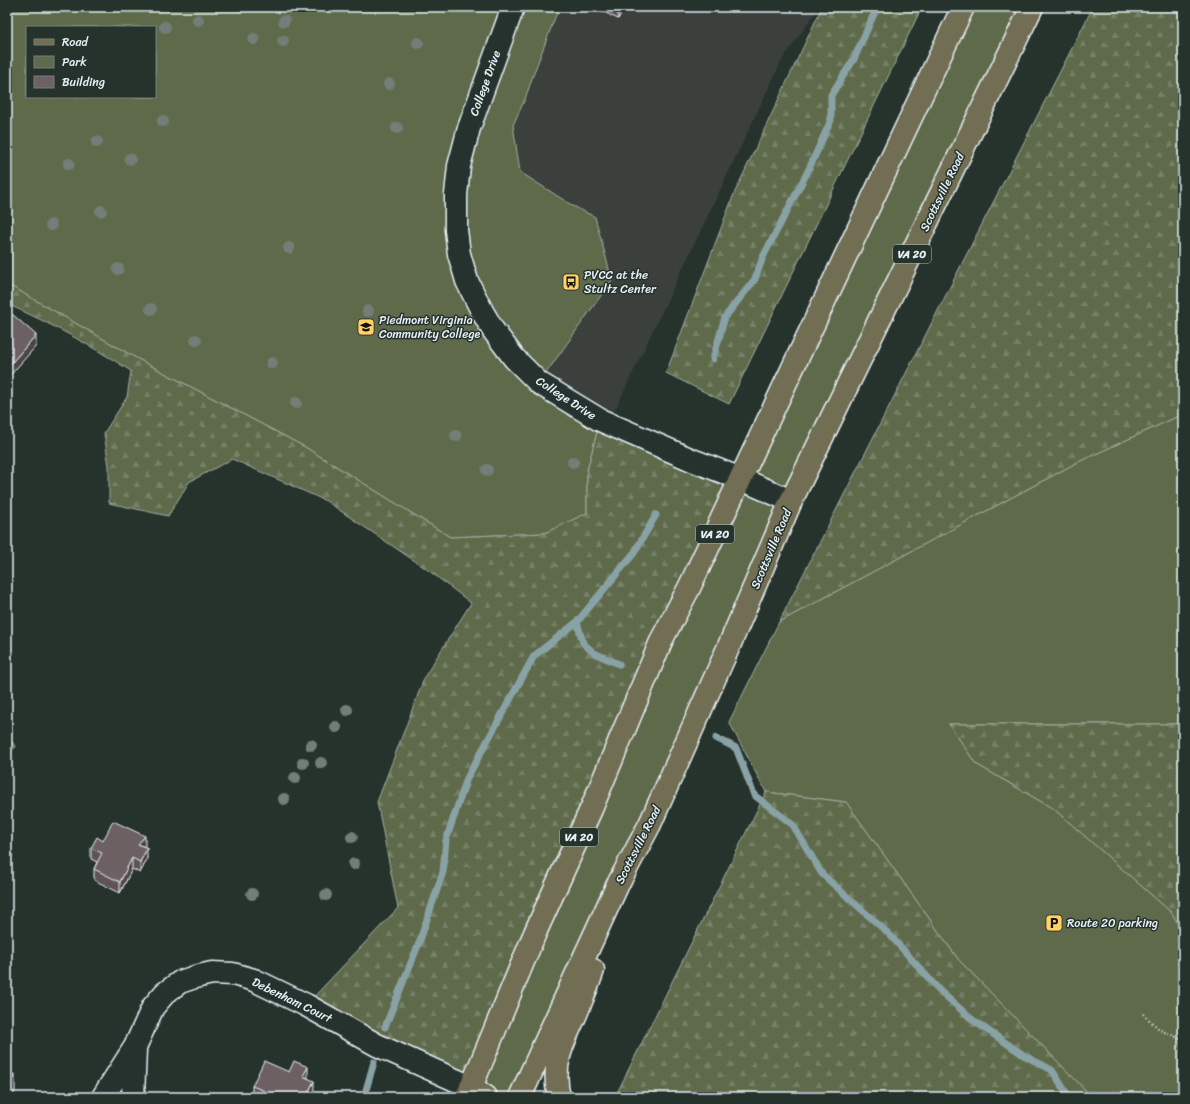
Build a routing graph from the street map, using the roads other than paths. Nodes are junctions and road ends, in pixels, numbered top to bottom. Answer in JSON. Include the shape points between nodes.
{"nodes":[{"id":1,"x":513,"y":7,"type":"edge"},
{"id":2,"x":963,"y":7,"type":"edge"},
{"id":3,"x":1032,"y":7,"type":"edge"},
{"id":4,"x":741,"y":479,"type":"junction"},
{"id":5,"x":791,"y":501,"type":"junction"},
{"id":6,"x":650,"y":824,"type":"junction"},
{"id":7,"x":135,"y":1047,"type":"junction"},
{"id":8,"x":475,"y":1094,"type":"edge"},
{"id":9,"x":103,"y":1097,"type":"edge"},
{"id":10,"x":133,"y":1097,"type":"edge"},
{"id":11,"x":520,"y":1097,"type":"edge"},
{"id":12,"x":559,"y":1097,"type":"edge"}],
"edges":[{"from":1,"to":4,"type":"street","name":"College Drive","via":[[469,128],[459,166],[456,230],[459,254],[467,281],[493,330],[514,358],[539,383],[600,420]]},
{"from":2,"to":4,"type":"highway","number":"VA 20"},
{"from":3,"to":5,"type":"highway","name":"Scottsville Road","number":"VA 20"},
{"from":4,"to":5,"type":"street","name":"College Drive"},
{"from":4,"to":8,"type":"highway","number":"VA 20","via":[[662,639],[592,807],[535,933]]},
{"from":5,"to":6,"type":"highway","name":"Scottsville Road","number":"VA 20"},
{"from":6,"to":11,"type":"highway","name":"Scottsville Road","number":"VA 20","via":[[617,886]]},
{"from":6,"to":12,"type":"highway","via":[[560,1050],[556,1070]]},
{"from":7,"to":8,"type":"street","name":"Debenham Court","via":[[153,1007],[165,993],[180,982],[195,977],[212,973],[233,974],[254,980],[306,1005],[377,1045]]},
{"from":7,"to":9,"type":"street","name":"Debenham Court"},
{"from":7,"to":10,"type":"street","name":"Debenham Court"}]}
